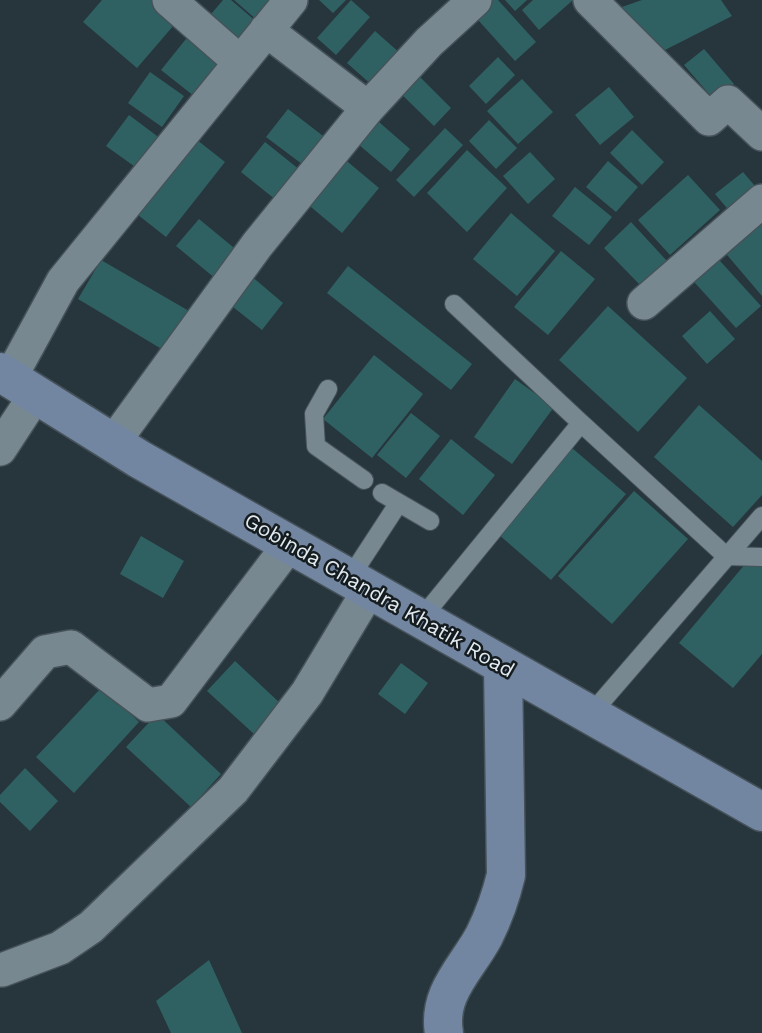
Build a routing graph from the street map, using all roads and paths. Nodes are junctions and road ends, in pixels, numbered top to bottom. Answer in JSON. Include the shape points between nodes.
{"nodes":[{"id":1,"x":169,"y":0,"type":"edge"},
{"id":2,"x":291,"y":0,"type":"edge"},
{"id":3,"x":475,"y":0,"type":"edge"},
{"id":4,"x":601,"y":3,"type":"edge"},
{"id":5,"x":266,"y":30,"type":"junction"},
{"id":6,"x":240,"y":62,"type":"junction"},
{"id":7,"x":368,"y":108,"type":"junction"},
{"id":8,"x":762,"y":134,"type":"edge"},
{"id":9,"x":762,"y":201,"type":"edge"},
{"id":10,"x":644,"y":303,"type":"dead end"},
{"id":11,"x":454,"y":304,"type":"dead end"},
{"id":12,"x":15,"y":381,"type":"edge"},
{"id":13,"x":328,"y":389,"type":"dead end"},
{"id":14,"x":581,"y":423,"type":"junction"},
{"id":15,"x":4,"y":432,"type":"edge"},
{"id":16,"x":113,"y":443,"type":"junction"},
{"id":17,"x":364,"y":480,"type":"dead end"},
{"id":18,"x":382,"y":493,"type":"dead end"},
{"id":19,"x":397,"y":504,"type":"junction"},
{"id":20,"x":762,"y":516,"type":"edge"},
{"id":21,"x":430,"y":521,"type":"dead end"},
{"id":22,"x":289,"y":545,"type":"junction"},
{"id":23,"x":726,"y":556,"type":"junction"},
{"id":24,"x":762,"y":556,"type":"edge"},
{"id":25,"x":359,"y":585,"type":"junction"},
{"id":26,"x":420,"y":620,"type":"junction"},
{"id":27,"x":503,"y":666,"type":"junction"},
{"id":28,"x":0,"y":704,"type":"edge"},
{"id":29,"x":590,"y":715,"type":"junction"},
{"id":30,"x":762,"y":812,"type":"edge"},
{"id":31,"x":2,"y":970,"type":"dead end"},
{"id":32,"x":444,"y":1033,"type":"edge"}],
"edges":[{"from":1,"to":6,"type":"street"},
{"from":2,"to":5,"type":"street"},
{"from":3,"to":7,"type":"street"},
{"from":4,"to":8,"type":"street","via":[[709,119],[728,102]]},
{"from":5,"to":6,"type":"street"},
{"from":5,"to":7,"type":"street"},
{"from":6,"to":12,"type":"street","via":[[63,281]]},
{"from":7,"to":16,"type":"street","via":[[257,245]]},
{"from":9,"to":10,"type":"street"},
{"from":11,"to":14,"type":"lane"},
{"from":12,"to":15,"type":"street"},
{"from":12,"to":16,"type":"main road","name":"Gobinda Chandra Khatik Road"},
{"from":13,"to":17,"type":"lane","via":[[314,414],[316,446]]},
{"from":14,"to":23,"type":"lane"},
{"from":14,"to":26,"type":"lane"},
{"from":16,"to":22,"type":"main road","name":"Gobinda Chandra Khatik Road"},
{"from":18,"to":19,"type":"lane"},
{"from":19,"to":21,"type":"lane"},
{"from":19,"to":25,"type":"lane"},
{"from":20,"to":23,"type":"lane"},
{"from":22,"to":25,"type":"main road","name":"Gobinda Chandra Khatik Road"},
{"from":22,"to":28,"type":"street","via":[[171,701],[148,705],[71,647],[45,652]]},
{"from":23,"to":24,"type":"lane"},
{"from":23,"to":29,"type":"lane"},
{"from":25,"to":26,"type":"main road","name":"Gobinda Chandra Khatik Road"},
{"from":25,"to":31,"type":"street","via":[[307,693],[233,790],[91,926],[60,948]]},
{"from":26,"to":27,"type":"main road","name":"Gobinda Chandra Khatik Road"},
{"from":27,"to":29,"type":"main road","name":"Gobinda Chandra Khatik Road"},
{"from":27,"to":32,"type":"main road","via":[[506,875],[483,937],[453,982],[444,1008]]},
{"from":29,"to":30,"type":"main road","name":"Gobinda Chandra Khatik Road"}]}
